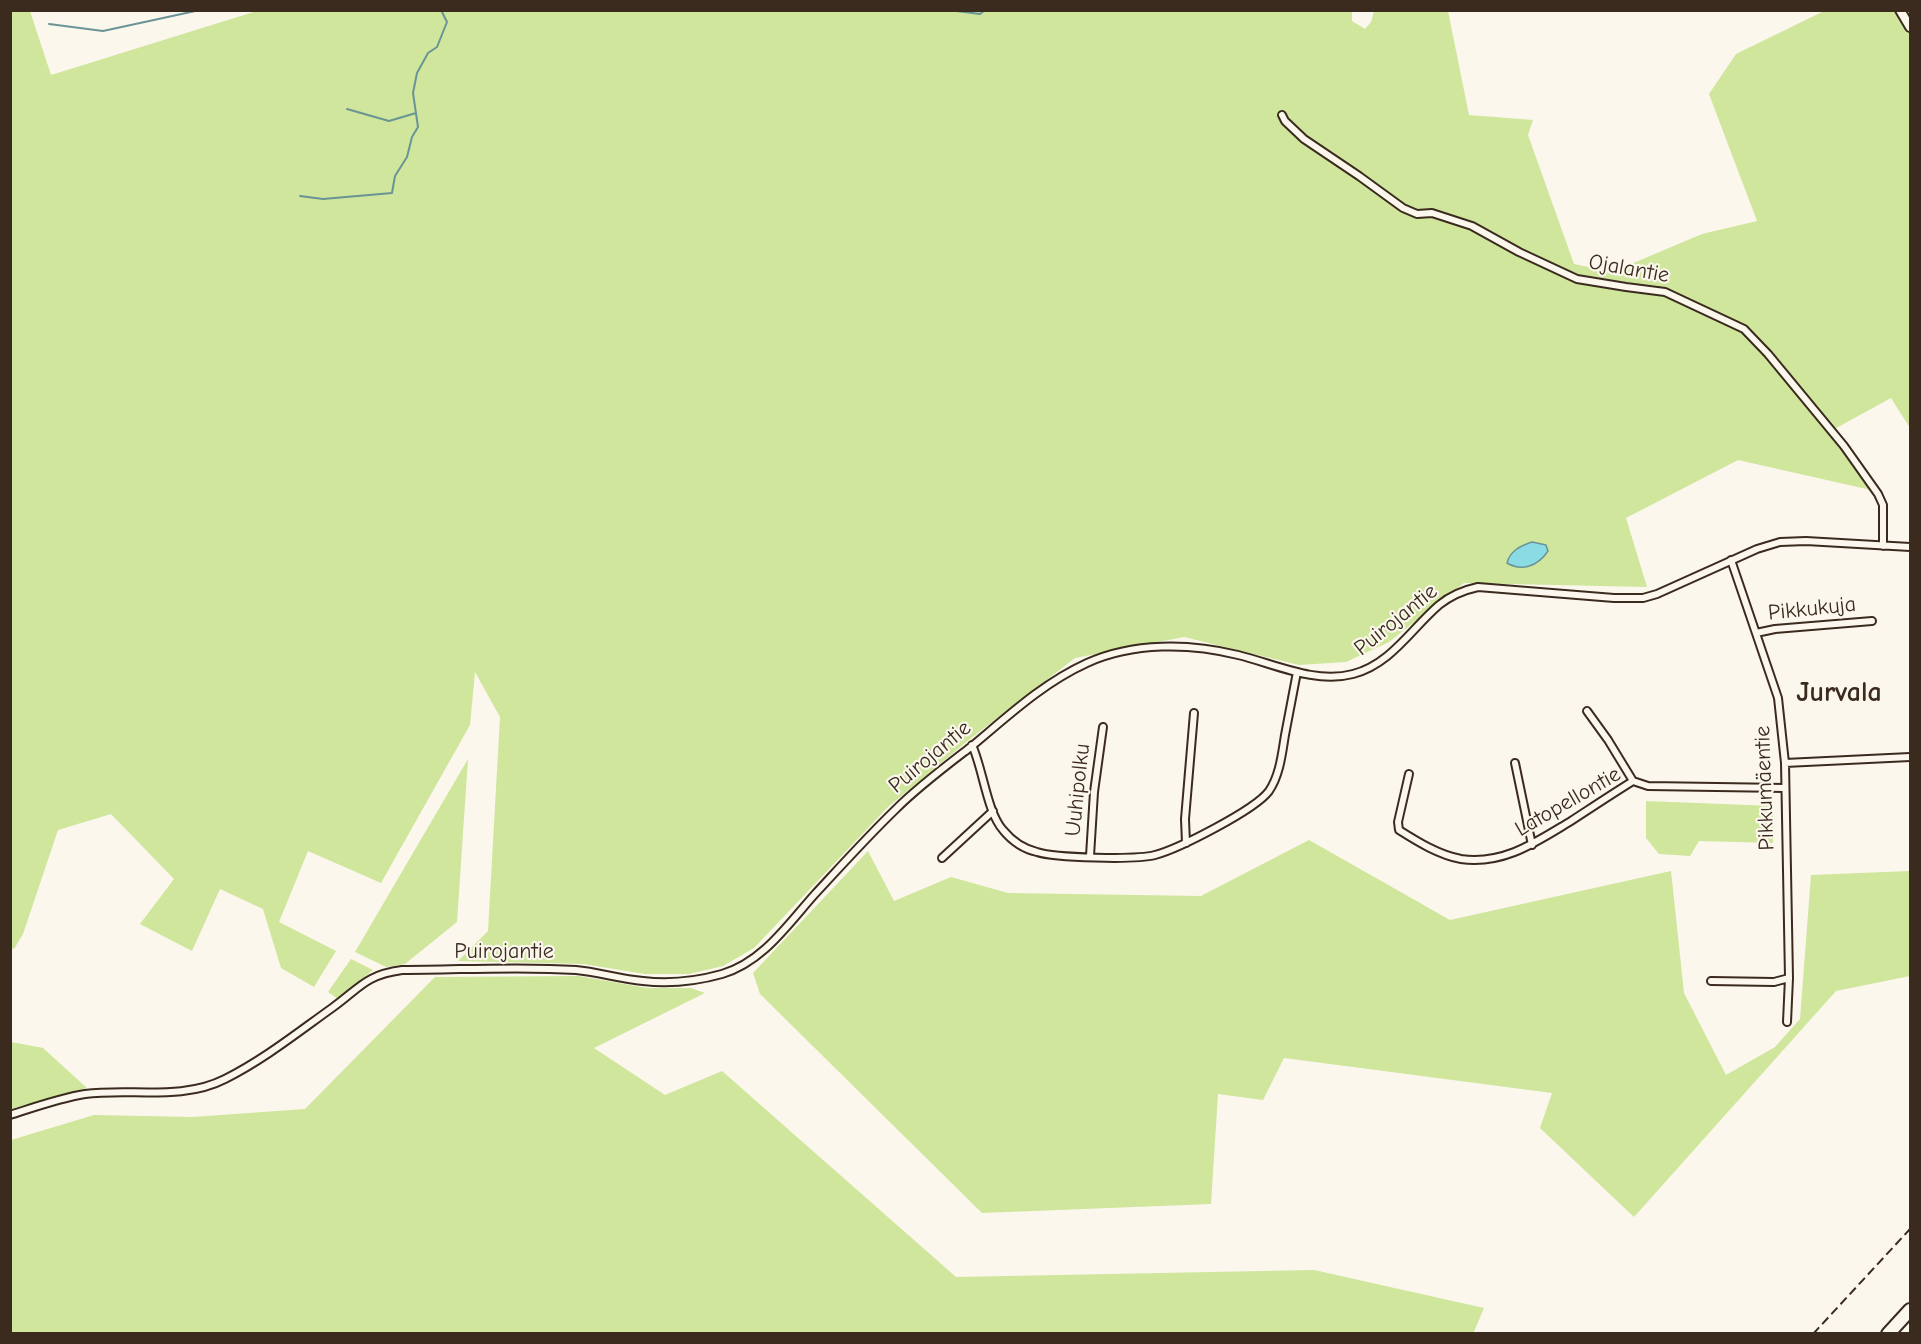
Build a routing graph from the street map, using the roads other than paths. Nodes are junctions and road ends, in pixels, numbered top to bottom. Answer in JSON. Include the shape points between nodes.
{"nodes":[{"id":1,"x":1900,"y":10,"type":"edge"},
{"id":2,"x":1911,"y":27,"type":"edge"},
{"id":3,"x":1282,"y":115,"type":"dead end"},
{"id":4,"x":1883,"y":546,"type":"junction"},
{"id":5,"x":1911,"y":547,"type":"edge"},
{"id":6,"x":1731,"y":560,"type":"junction"},
{"id":7,"x":1872,"y":621,"type":"dead end"},
{"id":8,"x":1756,"y":633,"type":"junction"},
{"id":9,"x":1298,"y":672,"type":"junction"},
{"id":10,"x":1587,"y":711,"type":"dead end"},
{"id":11,"x":1194,"y":713,"type":"dead end"},
{"id":12,"x":1103,"y":727,"type":"dead end"},
{"id":13,"x":972,"y":745,"type":"junction"},
{"id":14,"x":1911,"y":757,"type":"edge"},
{"id":15,"x":1515,"y":763,"type":"dead end"},
{"id":16,"x":1785,"y":763,"type":"junction"},
{"id":17,"x":1408,"y":774,"type":"dead end"},
{"id":18,"x":1633,"y":781,"type":"junction"},
{"id":19,"x":1785,"y":788,"type":"junction"},
{"id":20,"x":993,"y":811,"type":"junction"},
{"id":21,"x":1186,"y":843,"type":"junction"},
{"id":22,"x":1532,"y":846,"type":"junction"},
{"id":23,"x":1090,"y":856,"type":"junction"},
{"id":24,"x":942,"y":858,"type":"dead end"},
{"id":25,"x":1789,"y":978,"type":"junction"},
{"id":26,"x":1711,"y":981,"type":"dead end"},
{"id":27,"x":1787,"y":1022,"type":"dead end"},
{"id":28,"x":10,"y":1115,"type":"edge"},
{"id":29,"x":1911,"y":1310,"type":"edge"},
{"id":30,"x":1888,"y":1334,"type":"edge"}],
"edges":[{"from":1,"to":2,"type":"street"},
{"from":3,"to":4,"type":"street","name":"Ojalantie","via":[[1304,139],[1403,208],[1472,226],[1577,279],[1665,292],[1744,329],[1844,446],[1878,494],[1883,505]]},
{"from":4,"to":5,"type":"street","name":"Puirojantie"},
{"from":4,"to":6,"type":"street","name":"Puirojantie","via":[[1780,542]]},
{"from":6,"to":8,"type":"street","name":"Pikkumäentie"},
{"from":6,"to":9,"type":"street","name":"Puirojantie","via":[[1643,598],[1478,587],[1465,590],[1440,604],[1403,643],[1367,669],[1329,677]]},
{"from":7,"to":8,"type":"street","name":"Pikkukuja"},
{"from":8,"to":16,"type":"street","name":"Pikkumäentie","via":[[1778,698]]},
{"from":9,"to":13,"type":"street","name":"Puirojantie","via":[[1205,648],[1142,648],[1090,661],[1063,675]]},
{"from":9,"to":21,"type":"street","via":[[1279,769],[1269,791],[1244,812]]},
{"from":10,"to":18,"type":"street"},
{"from":11,"to":21,"type":"street"},
{"from":12,"to":23,"type":"street","name":"Uuhipolku"},
{"from":13,"to":20,"type":"street"},
{"from":13,"to":28,"type":"street","name":"Puirojantie","via":[[897,808],[758,956],[726,973],[689,981],[645,981],[578,970],[521,968],[388,972],[368,979],[223,1080],[198,1089],[87,1094]]},
{"from":14,"to":16,"type":"street"},
{"from":15,"to":22,"type":"street"},
{"from":16,"to":19,"type":"street","name":"Pikkumäentie"},
{"from":17,"to":22,"type":"street","name":"Latopellontie","via":[[1398,822],[1399,830],[1412,838],[1460,859],[1500,858]]},
{"from":18,"to":19,"type":"street","name":"Latopellontie","via":[[1648,786]]},
{"from":18,"to":22,"type":"street","name":"Latopellontie"},
{"from":19,"to":25,"type":"street","name":"Pikkumäentie"},
{"from":20,"to":23,"type":"street","via":[[1001,828],[1022,847],[1052,855]]},
{"from":20,"to":24,"type":"street"},
{"from":21,"to":23,"type":"street","via":[[1145,857]]},
{"from":25,"to":26,"type":"street","via":[[1774,982]]},
{"from":25,"to":27,"type":"street","name":"Pikkumäentie"},
{"from":29,"to":30,"type":"highway"}]}
